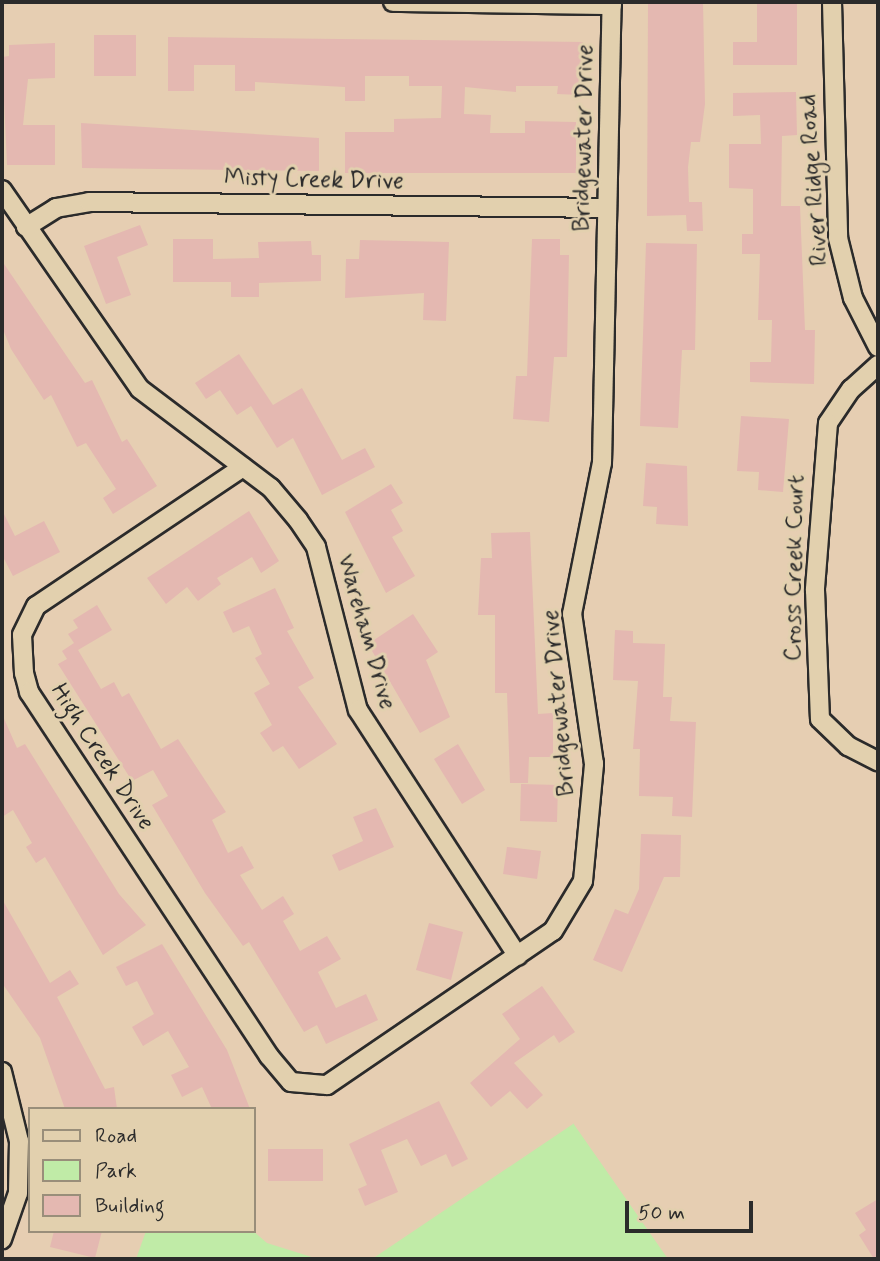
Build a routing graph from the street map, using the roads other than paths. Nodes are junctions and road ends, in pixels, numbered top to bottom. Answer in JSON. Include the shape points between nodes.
{"nodes":[{"id":1,"x":393,"y":2,"type":"edge"},
{"id":2,"x":832,"y":2,"type":"edge"},
{"id":3,"x":612,"y":3,"type":"edge"},
{"id":4,"x":2,"y":190,"type":"edge"},
{"id":5,"x":607,"y":208,"type":"junction"},
{"id":6,"x":26,"y":227,"type":"junction"},
{"id":7,"x":878,"y":347,"type":"edge"},
{"id":8,"x":878,"y":365,"type":"edge"},
{"id":9,"x":243,"y":467,"type":"junction"},
{"id":10,"x":878,"y":761,"type":"edge"},
{"id":11,"x":518,"y":956,"type":"junction"},
{"id":12,"x":2,"y":1072,"type":"edge"},
{"id":13,"x":306,"y":1087,"type":"joint"},
{"id":14,"x":4,"y":1232,"type":"edge"}],
"edges":[{"from":1,"to":3,"type":"street"},
{"from":2,"to":7,"type":"street","name":"River Ridge Road","via":[[838,238],[853,298]]},
{"from":3,"to":5,"type":"street","name":"Bridgewater Drive"},
{"from":4,"to":6,"type":"street","name":"Wareham Drive"},
{"from":5,"to":6,"type":"street","name":"Misty Creek Drive","via":[[89,202],[56,208]]},
{"from":5,"to":11,"type":"street","name":"Bridgewater Drive","via":[[602,463],[572,614],[594,764],[591,844],[570,910]]},
{"from":6,"to":9,"type":"street","name":"Wareham Drive","via":[[141,389]]},
{"from":8,"to":10,"type":"street","name":"Cross Creek Court","via":[[828,423],[815,590],[820,719],[848,746]]},
{"from":9,"to":11,"type":"street","name":"Wareham Drive","via":[[271,488],[316,547],[358,710]]},
{"from":9,"to":13,"type":"street","name":"High Creek Drive","via":[[36,606],[22,635],[24,673],[29,692],[269,1056],[291,1082]]},
{"from":11,"to":13,"type":"street","name":"Bridgewater Drive","via":[[327,1085]]},
{"from":12,"to":14,"type":"street","via":[[19,1141],[18,1193]]}]}
